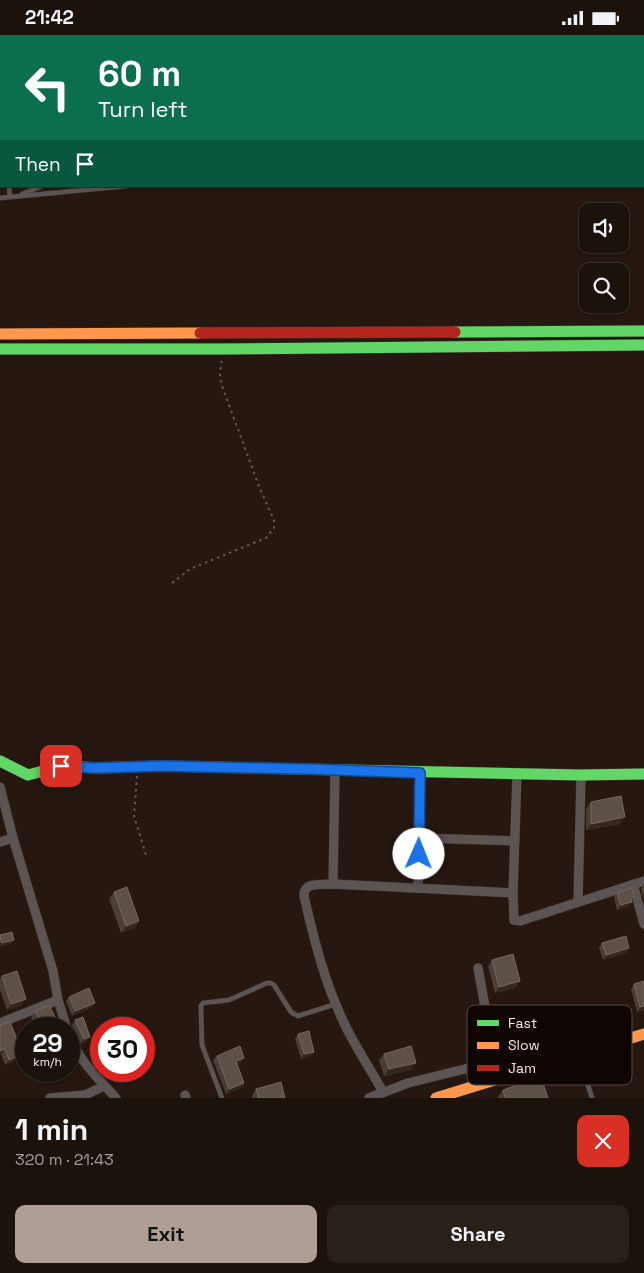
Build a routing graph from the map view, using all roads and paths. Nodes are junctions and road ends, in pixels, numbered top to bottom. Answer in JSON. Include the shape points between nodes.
{"nodes":[{"id":1,"x":8,"y":187,"type":"edge"},
{"id":2,"x":40,"y":187,"type":"edge"},
{"id":3,"x":116,"y":187,"type":"edge"},
{"id":4,"x":10,"y":197,"type":"junction"},
{"id":5,"x":17,"y":197,"type":"junction"},
{"id":6,"x":0,"y":199,"type":"edge"},
{"id":7,"x":644,"y":331,"type":"edge"},
{"id":8,"x":0,"y":334,"type":"edge"},
{"id":9,"x":644,"y":345,"type":"edge"},
{"id":10,"x":0,"y":349,"type":"edge"},
{"id":11,"x":224,"y":349,"type":"junction"},
{"id":12,"x":172,"y":583,"type":"dead end"},
{"id":13,"x":0,"y":761,"type":"edge"},
{"id":14,"x":138,"y":767,"type":"junction"},
{"id":15,"x":335,"y":770,"type":"junction"},
{"id":16,"x":420,"y":773,"type":"junction"},
{"id":17,"x":644,"y":773,"type":"edge"},
{"id":18,"x":516,"y":774,"type":"junction"},
{"id":19,"x":581,"y":775,"type":"junction"},
{"id":20,"x":0,"y":787,"type":"edge"},
{"id":21,"x":13,"y":838,"type":"junction"},
{"id":22,"x":420,"y":838,"type":"junction"},
{"id":23,"x":514,"y":841,"type":"junction"},
{"id":24,"x":0,"y":842,"type":"edge"},
{"id":25,"x":146,"y":855,"type":"dead end"},
{"id":26,"x":644,"y":881,"type":"edge"},
{"id":27,"x":333,"y":884,"type":"junction"},
{"id":28,"x":633,"y":885,"type":"junction"},
{"id":29,"x":418,"y":888,"type":"junction"},
{"id":30,"x":513,"y":893,"type":"junction"},
{"id":31,"x":578,"y":902,"type":"junction"},
{"id":32,"x":644,"y":924,"type":"edge"},
{"id":33,"x":478,"y":968,"type":"dead end"},
{"id":34,"x":58,"y":1000,"type":"junction"},
{"id":35,"x":336,"y":1004,"type":"junction"},
{"id":36,"x":485,"y":1005,"type":"edge"},
{"id":37,"x":64,"y":1017,"type":"edge"},
{"id":38,"x":0,"y":1023,"type":"edge"},
{"id":39,"x":644,"y":1034,"type":"edge"},
{"id":40,"x":632,"y":1038,"type":"edge"},
{"id":41,"x":80,"y":1055,"type":"edge"},
{"id":42,"x":467,"y":1069,"type":"edge"},
{"id":43,"x":480,"y":1085,"type":"edge"},
{"id":44,"x":588,"y":1085,"type":"edge"},
{"id":45,"x":104,"y":1086,"type":"junction"},
{"id":46,"x":383,"y":1092,"type":"junction"},
{"id":47,"x":50,"y":1098,"type":"edge"},
{"id":48,"x":116,"y":1098,"type":"edge"},
{"id":49,"x":222,"y":1098,"type":"edge"},
{"id":50,"x":369,"y":1098,"type":"edge"},
{"id":51,"x":436,"y":1098,"type":"edge"},
{"id":52,"x":592,"y":1098,"type":"edge"}],
"edges":[{"from":1,"to":4,"type":"lane"},
{"from":2,"to":5,"type":"lane"},
{"from":3,"to":5,"type":"lane"},
{"from":4,"to":5,"type":"lane"},
{"from":4,"to":6,"type":"lane"},
{"from":7,"to":8,"type":"street"},
{"from":9,"to":11,"type":"street"},
{"from":10,"to":11,"type":"street"},
{"from":11,"to":12,"type":"path","via":[[220,374],[222,386],[274,520],[274,528],[266,538],[190,569]]},
{"from":13,"to":14,"type":"street","via":[[28,775],[66,765]]},
{"from":14,"to":15,"type":"street"},
{"from":14,"to":25,"type":"path","via":[[134,816]]},
{"from":15,"to":16,"type":"street"},
{"from":15,"to":27,"type":"street"},
{"from":16,"to":18,"type":"street"},
{"from":16,"to":22,"type":"street"},
{"from":17,"to":19,"type":"street"},
{"from":18,"to":19,"type":"street"},
{"from":18,"to":23,"type":"street"},
{"from":19,"to":31,"type":"street"},
{"from":20,"to":21,"type":"street"},
{"from":21,"to":24,"type":"street"},
{"from":21,"to":34,"type":"street","via":[[53,971]]},
{"from":22,"to":23,"type":"street"},
{"from":22,"to":29,"type":"street"},
{"from":23,"to":30,"type":"street"},
{"from":26,"to":28,"type":"street"},
{"from":27,"to":29,"type":"street"},
{"from":27,"to":35,"type":"street","via":[[309,885],[304,891],[314,941]]},
{"from":28,"to":31,"type":"street"},
{"from":28,"to":32,"type":"street"},
{"from":29,"to":30,"type":"street"},
{"from":30,"to":31,"type":"street","via":[[516,922]]},
{"from":33,"to":36,"type":"street"},
{"from":34,"to":37,"type":"street"},
{"from":34,"to":38,"type":"street"},
{"from":35,"to":46,"type":"street"},
{"from":35,"to":49,"type":"lane","via":[[298,1016],[291,1012],[271,983],[222,1002],[203,1003],[202,1045]]},
{"from":39,"to":40,"type":"street"},
{"from":41,"to":45,"type":"street"},
{"from":42,"to":46,"type":"street"},
{"from":43,"to":51,"type":"street"},
{"from":44,"to":52,"type":"lane"},
{"from":45,"to":47,"type":"street","via":[[84,1095]]},
{"from":45,"to":48,"type":"street"},
{"from":46,"to":50,"type":"street"}]}
